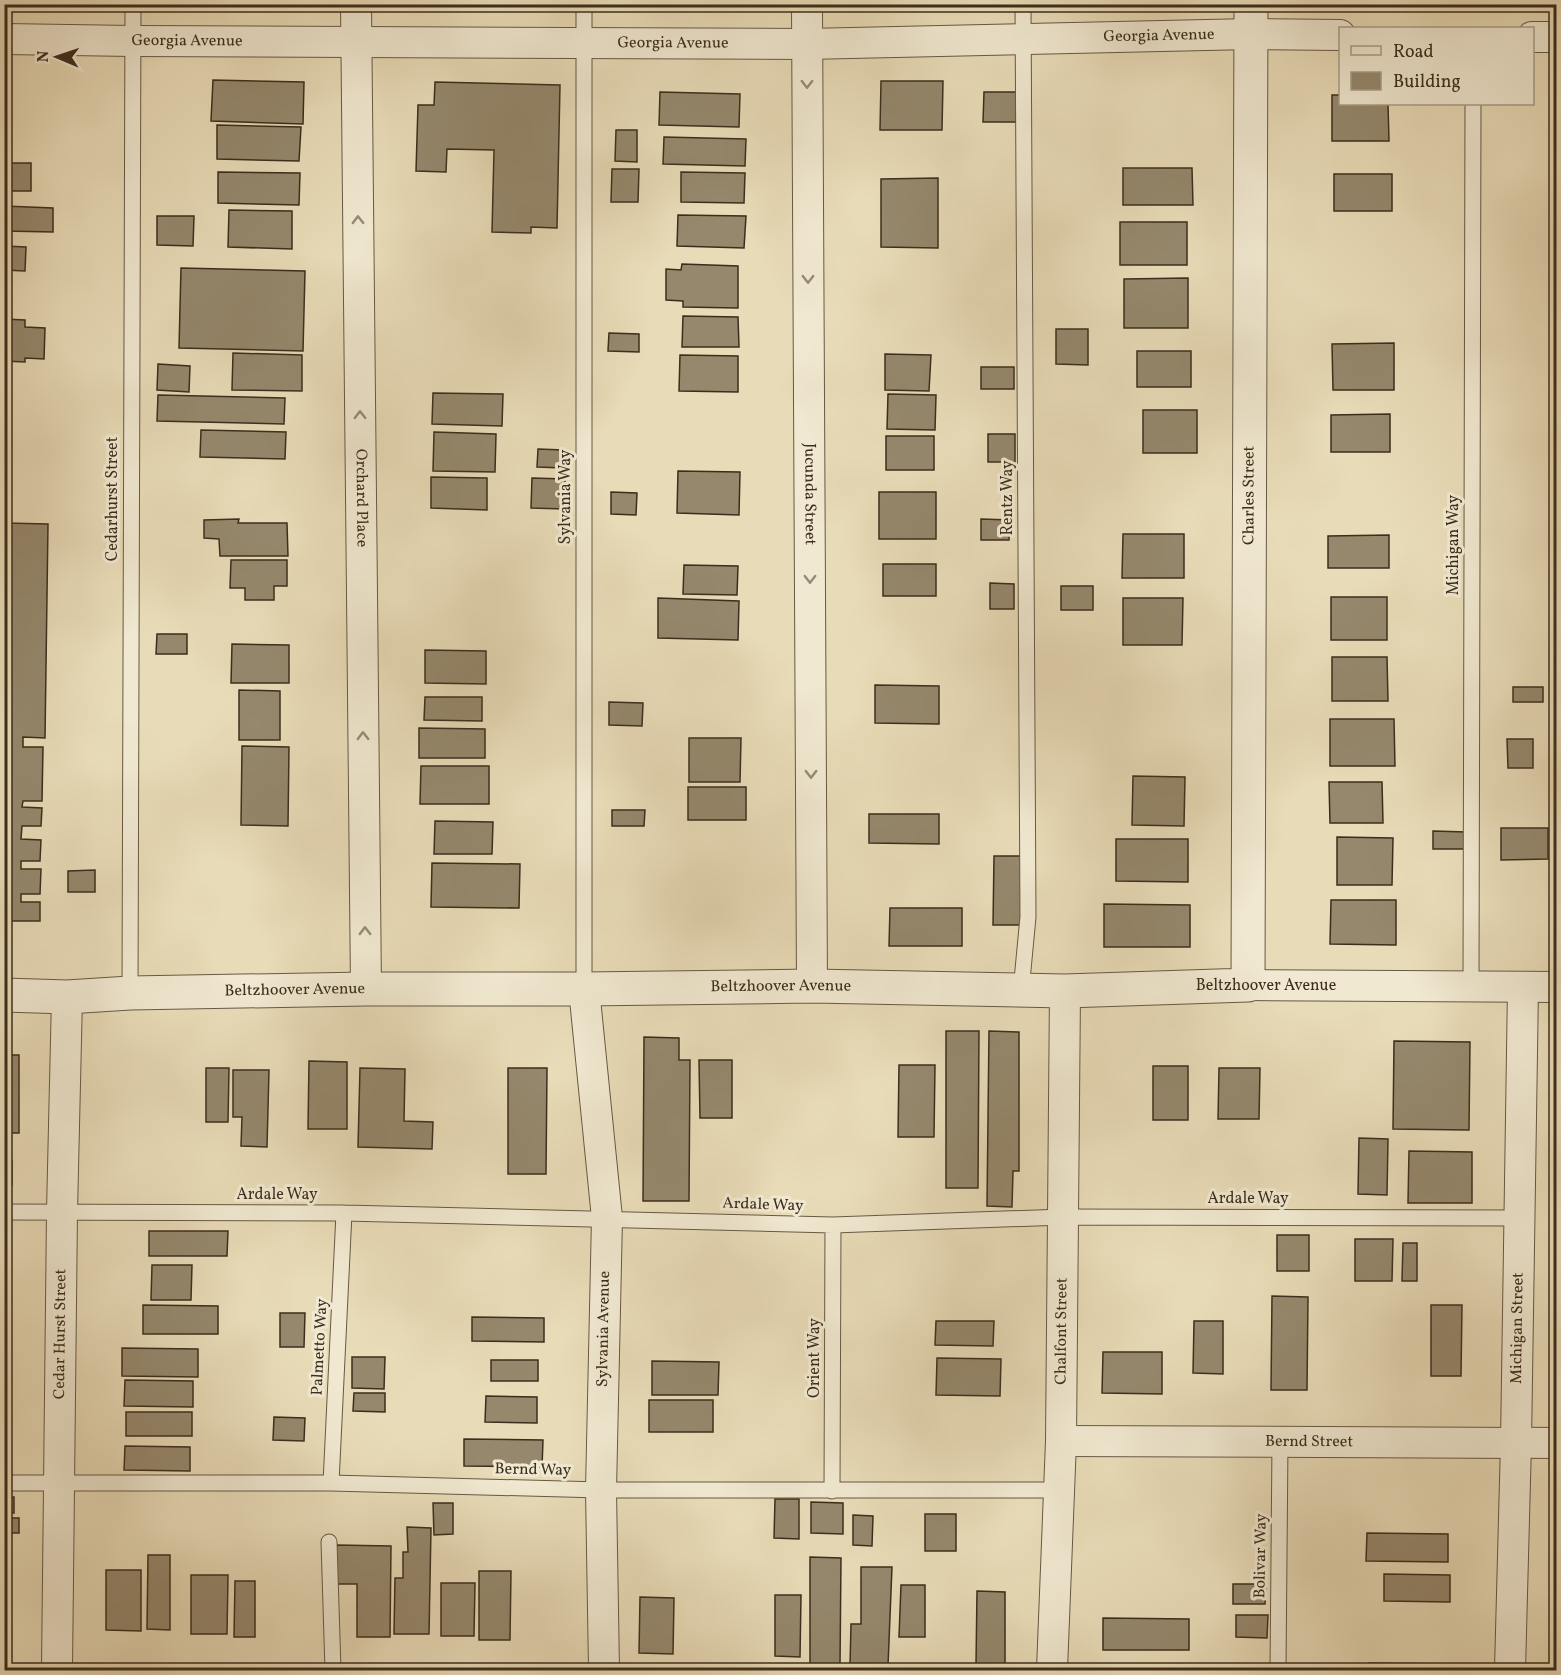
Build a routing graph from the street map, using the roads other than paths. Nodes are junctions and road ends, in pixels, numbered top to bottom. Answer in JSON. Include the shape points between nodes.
{"nodes":[{"id":1,"x":133,"y":4,"type":"edge"},
{"id":2,"x":356,"y":4,"type":"edge"},
{"id":3,"x":584,"y":4,"type":"edge"},
{"id":4,"x":807,"y":4,"type":"edge"},
{"id":5,"x":1023,"y":4,"type":"edge"},
{"id":6,"x":1251,"y":19,"type":"edge"},
{"id":7,"x":1339,"y":35,"type":"edge"},
{"id":8,"x":1534,"y":37,"type":"edge"},
{"id":9,"x":1557,"y":37,"type":"edge"},
{"id":10,"x":4,"y":39,"type":"edge"},
{"id":11,"x":1023,"y":39,"type":"junction"},
{"id":12,"x":356,"y":40,"type":"junction"},
{"id":13,"x":133,"y":41,"type":"junction"},
{"id":14,"x":584,"y":43,"type":"junction"},
{"id":15,"x":807,"y":44,"type":"junction"},
{"id":16,"x":1473,"y":105,"type":"edge"},
{"id":17,"x":1248,"y":985,"type":"junction"},
{"id":18,"x":812,"y":986,"type":"junction"},
{"id":19,"x":1472,"y":987,"type":"junction"},
{"id":20,"x":1523,"y":987,"type":"junction"},
{"id":21,"x":1557,"y":987,"type":"edge"},
{"id":22,"x":366,"y":989,"type":"junction"},
{"id":23,"x":584,"y":989,"type":"junction"},
{"id":24,"x":1022,"y":991,"type":"junction"},
{"id":25,"x":1065,"y":991,"type":"junction"},
{"id":26,"x":130,"y":993,"type":"junction"},
{"id":27,"x":4,"y":995,"type":"edge"},
{"id":28,"x":67,"y":997,"type":"junction"},
{"id":29,"x":4,"y":1212,"type":"edge"},
{"id":30,"x":62,"y":1212,"type":"junction"},
{"id":31,"x":344,"y":1213,"type":"junction"},
{"id":32,"x":1063,"y":1217,"type":"junction"},
{"id":33,"x":607,"y":1218,"type":"junction"},
{"id":34,"x":1520,"y":1218,"type":"junction"},
{"id":35,"x":833,"y":1225,"type":"junction"},
{"id":36,"x":1061,"y":1441,"type":"junction"},
{"id":37,"x":1280,"y":1442,"type":"junction"},
{"id":38,"x":1516,"y":1443,"type":"junction"},
{"id":39,"x":1557,"y":1443,"type":"edge"},
{"id":40,"x":4,"y":1483,"type":"edge"},
{"id":41,"x":59,"y":1483,"type":"junction"},
{"id":42,"x":331,"y":1483,"type":"junction"},
{"id":43,"x":601,"y":1490,"type":"junction"},
{"id":44,"x":1060,"y":1490,"type":"junction"},
{"id":45,"x":832,"y":1491,"type":"junction"},
{"id":46,"x":329,"y":1542,"type":"dead end"},
{"id":47,"x":57,"y":1671,"type":"edge"},
{"id":48,"x":333,"y":1671,"type":"edge"},
{"id":49,"x":604,"y":1671,"type":"edge"},
{"id":50,"x":1052,"y":1671,"type":"edge"},
{"id":51,"x":1278,"y":1671,"type":"edge"},
{"id":52,"x":1510,"y":1671,"type":"edge"}],
"edges":[{"from":1,"to":13,"type":"lane","name":"Cedarhurst Street"},
{"from":2,"to":12,"type":"street","name":"Orchard Place"},
{"from":3,"to":14,"type":"lane","name":"Sylvania Way"},
{"from":4,"to":15,"type":"street","name":"Jucunda Street"},
{"from":5,"to":11,"type":"lane","name":"Rentz Way"},
{"from":6,"to":7,"type":"street","name":"Georgia Avenue"},
{"from":6,"to":11,"type":"street","name":"Georgia Avenue"},
{"from":6,"to":17,"type":"street","name":"Charles Street"},
{"from":8,"to":9,"type":"street"},
{"from":10,"to":13,"type":"street","name":"Georgia Avenue"},
{"from":11,"to":15,"type":"street","name":"Georgia Avenue"},
{"from":11,"to":24,"type":"lane","name":"Rentz Way","via":[[1028,917]]},
{"from":12,"to":13,"type":"street","name":"Georgia Avenue"},
{"from":12,"to":14,"type":"street","name":"Georgia Avenue"},
{"from":22,"to":12,"type":"street","name":"Orchard Place","one_way":true},
{"from":13,"to":26,"type":"lane","name":"Cedarhurst Street"},
{"from":14,"to":15,"type":"street","name":"Georgia Avenue"},
{"from":14,"to":23,"type":"lane","name":"Sylvania Way"},
{"from":15,"to":18,"type":"street","name":"Jucunda Street","one_way":true},
{"from":16,"to":19,"type":"lane","name":"Michigan Way"},
{"from":17,"to":19,"type":"street","name":"Beltzhoover Avenue"},
{"from":17,"to":25,"type":"street","name":"Beltzhoover Avenue"},
{"from":18,"to":23,"type":"street","name":"Beltzhoover Avenue"},
{"from":18,"to":24,"type":"street","name":"Beltzhoover Avenue"},
{"from":19,"to":20,"type":"street","name":"Beltzhoover Avenue"},
{"from":20,"to":21,"type":"street","name":"Beltzhoover Avenue"},
{"from":20,"to":34,"type":"street","name":"Michigan Street"},
{"from":22,"to":23,"type":"street","name":"Beltzhoover Avenue"},
{"from":22,"to":26,"type":"street","name":"Beltzhoover Avenue"},
{"from":23,"to":33,"type":"street","name":"Sylvania Avenue"},
{"from":24,"to":25,"type":"street","name":"Beltzhoover Avenue"},
{"from":25,"to":32,"type":"street","name":"Chalfont Street"},
{"from":26,"to":28,"type":"street","name":"Beltzhoover Avenue"},
{"from":27,"to":28,"type":"street","name":"Beltzhoover Avenue"},
{"from":28,"to":30,"type":"street","name":"Cedar Hurst Street"},
{"from":29,"to":30,"type":"lane","name":"Ardale Way"},
{"from":30,"to":31,"type":"lane","name":"Ardale Way"},
{"from":30,"to":41,"type":"street","name":"Cedar Hurst Street"},
{"from":31,"to":33,"type":"lane","name":"Ardale Way"},
{"from":31,"to":42,"type":"lane","name":"Palmetto Way"},
{"from":32,"to":34,"type":"lane","name":"Ardale Way"},
{"from":32,"to":35,"type":"lane","name":"Ardale Way"},
{"from":32,"to":36,"type":"street","name":"Chalfont Street"},
{"from":33,"to":35,"type":"lane","name":"Ardale Way"},
{"from":33,"to":43,"type":"street","name":"Sylvania Avenue"},
{"from":34,"to":38,"type":"street","name":"Michigan Street"},
{"from":35,"to":45,"type":"lane","name":"Orient Way"},
{"from":36,"to":37,"type":"street","name":"Bernd Street"},
{"from":36,"to":44,"type":"street","name":"Chalfont Street"},
{"from":37,"to":38,"type":"street","name":"Bernd Street"},
{"from":37,"to":51,"type":"lane","name":"Bolivar Way"},
{"from":38,"to":39,"type":"street","name":"Bernd Street"},
{"from":38,"to":52,"type":"street","name":"Michigan Street"},
{"from":40,"to":41,"type":"lane","name":"Bernd Way"},
{"from":41,"to":42,"type":"lane","name":"Bernd Way"},
{"from":41,"to":47,"type":"street","name":"Cedar Hurst Street"},
{"from":42,"to":43,"type":"lane","name":"Bernd Way"},
{"from":43,"to":45,"type":"lane","name":"Bernd Way"},
{"from":43,"to":49,"type":"street","name":"Sylvania Avenue"},
{"from":44,"to":45,"type":"lane","name":"Bernd Way"},
{"from":44,"to":50,"type":"street","name":"Chalfont Street"},
{"from":46,"to":48,"type":"lane"}]}
